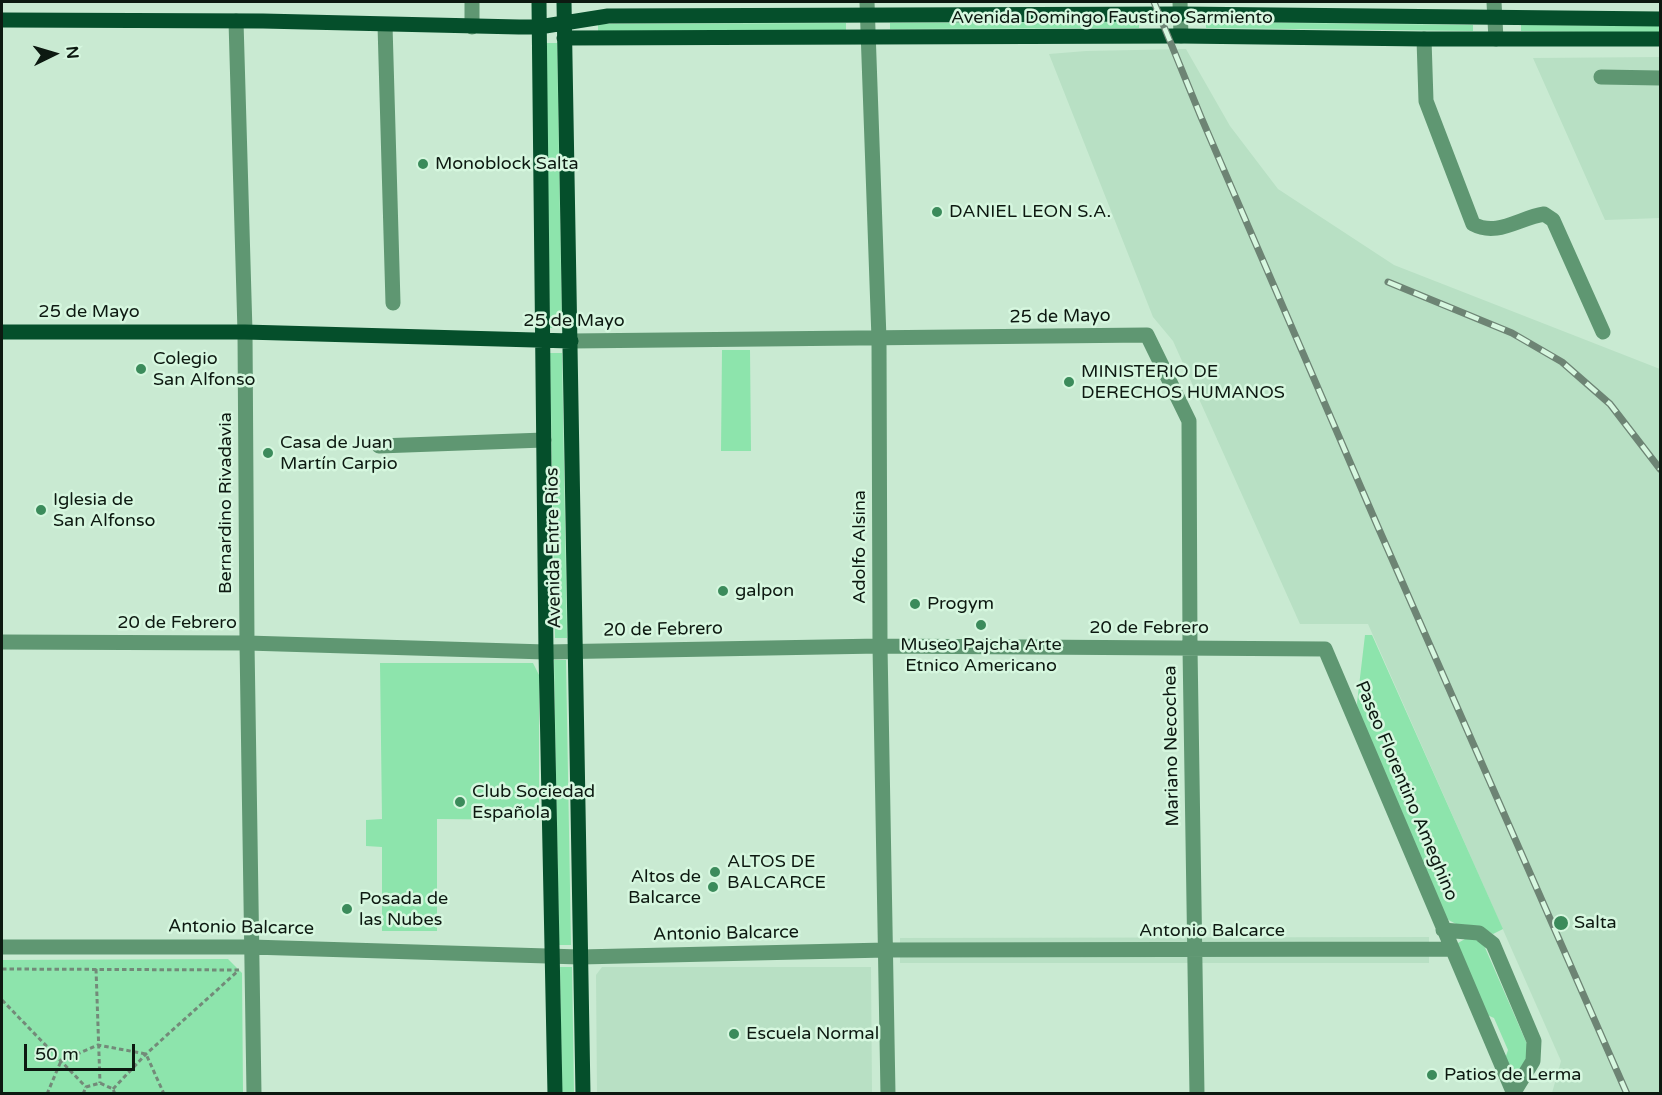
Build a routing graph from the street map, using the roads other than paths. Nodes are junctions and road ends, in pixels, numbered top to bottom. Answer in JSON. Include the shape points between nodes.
{"nodes":[{"id":1,"x":472,"y":2,"type":"edge"},
{"id":2,"x":539,"y":2,"type":"edge"},
{"id":3,"x":564,"y":2,"type":"edge"},
{"id":4,"x":1494,"y":2,"type":"edge"},
{"id":5,"x":1180,"y":8,"type":"edge"},
{"id":6,"x":867,"y":9,"type":"edge"},
{"id":7,"x":1495,"y":18,"type":"junction"},
{"id":8,"x":1660,"y":19,"type":"edge"},
{"id":9,"x":2,"y":20,"type":"edge"},
{"id":10,"x":236,"y":21,"type":"junction"},
{"id":11,"x":564,"y":22,"type":"junction"},
{"id":12,"x":385,"y":25,"type":"junction"},
{"id":13,"x":472,"y":27,"type":"junction"},
{"id":14,"x":539,"y":27,"type":"junction"},
{"id":15,"x":1181,"y":36,"type":"junction"},
{"id":16,"x":564,"y":38,"type":"junction"},
{"id":17,"x":868,"y":38,"type":"junction"},
{"id":18,"x":1424,"y":39,"type":"junction"},
{"id":19,"x":1496,"y":39,"type":"junction"},
{"id":20,"x":1660,"y":39,"type":"edge"},
{"id":21,"x":1601,"y":77,"type":"dead end"},
{"id":22,"x":1660,"y":78,"type":"edge"},
{"id":23,"x":393,"y":303,"type":"dead end"},
{"id":24,"x":2,"y":332,"type":"edge"},
{"id":25,"x":245,"y":332,"type":"junction"},
{"id":26,"x":1603,"y":332,"type":"dead end"},
{"id":27,"x":1147,"y":335,"type":"joint"},
{"id":28,"x":879,"y":339,"type":"junction"},
{"id":29,"x":543,"y":341,"type":"junction"},
{"id":30,"x":571,"y":341,"type":"junction"},
{"id":31,"x":544,"y":440,"type":"junction"},
{"id":32,"x":380,"y":446,"type":"dead end"},
{"id":33,"x":2,"y":642,"type":"edge"},
{"id":34,"x":246,"y":643,"type":"junction"},
{"id":35,"x":880,"y":646,"type":"junction"},
{"id":36,"x":1190,"y":648,"type":"junction"},
{"id":37,"x":1325,"y":649,"type":"joint"},
{"id":38,"x":575,"y":651,"type":"junction"},
{"id":39,"x":546,"y":652,"type":"junction"},
{"id":40,"x":1443,"y":930,"type":"junction"},
{"id":41,"x":2,"y":947,"type":"edge"},
{"id":42,"x":251,"y":947,"type":"junction"},
{"id":43,"x":886,"y":950,"type":"junction"},
{"id":44,"x":1452,"y":950,"type":"junction"},
{"id":45,"x":1196,"y":951,"type":"junction"},
{"id":46,"x":553,"y":956,"type":"junction"},
{"id":47,"x":580,"y":957,"type":"junction"},
{"id":48,"x":1514,"y":1093,"type":"edge"},
{"id":49,"x":254,"y":1094,"type":"edge"},
{"id":50,"x":555,"y":1094,"type":"edge"},
{"id":51,"x":583,"y":1094,"type":"edge"},
{"id":52,"x":888,"y":1094,"type":"edge"},
{"id":53,"x":1197,"y":1094,"type":"edge"}],
"edges":[{"from":1,"to":13,"type":"street"},
{"from":2,"to":14,"type":"main road","name":"Avenida Entre Ríos"},
{"from":3,"to":11,"type":"main road","name":"Avenida Entre Ríos"},
{"from":4,"to":7,"type":"street"},
{"from":5,"to":6,"type":"main road","name":"Avenida Domingo Faustino Sarmiento"},
{"from":5,"to":7,"type":"main road","name":"Avenida Domingo Faustino Sarmiento"},
{"from":5,"to":15,"type":"street"},
{"from":6,"to":11,"type":"main road","name":"Avenida Domingo Faustino Sarmiento","via":[[608,16]]},
{"from":6,"to":17,"type":"street","name":"Adolfo Alsina"},
{"from":7,"to":8,"type":"main road","name":"Avenida Domingo Faustino Sarmiento"},
{"from":7,"to":19,"type":"street"},
{"from":9,"to":10,"type":"main road","name":"Avenida Domingo Faustino Sarmiento"},
{"from":10,"to":12,"type":"main road","name":"Avenida Domingo Faustino Sarmiento"},
{"from":10,"to":25,"type":"street","name":"Bernardino Rivadavia"},
{"from":11,"to":14,"type":"main road","name":"Avenida Domingo Faustino Sarmiento"},
{"from":11,"to":16,"type":"main road","name":"Avenida Entre Ríos"},
{"from":12,"to":13,"type":"main road","name":"Avenida Domingo Faustino Sarmiento"},
{"from":12,"to":23,"type":"street"},
{"from":13,"to":14,"type":"main road","name":"Avenida Domingo Faustino Sarmiento"},
{"from":14,"to":29,"type":"main road","name":"Avenida Entre Ríos"},
{"from":15,"to":17,"type":"main road","name":"Avenida Domingo Faustino Sarmiento"},
{"from":15,"to":18,"type":"main road","name":"Avenida Domingo Faustino Sarmiento"},
{"from":16,"to":17,"type":"main road","name":"Avenida Domingo Faustino Sarmiento"},
{"from":16,"to":30,"type":"main road","name":"Avenida Entre Ríos"},
{"from":17,"to":28,"type":"street","name":"Adolfo Alsina"},
{"from":18,"to":19,"type":"main road","name":"Avenida Domingo Faustino Sarmiento"},
{"from":18,"to":26,"type":"street","via":[[1426,101],[1473,224],[1495,230],[1544,214],[1553,220]]},
{"from":19,"to":20,"type":"main road","name":"Avenida Domingo Faustino Sarmiento"},
{"from":21,"to":22,"type":"street"},
{"from":24,"to":25,"type":"main road","name":"25 de Mayo"},
{"from":25,"to":29,"type":"main road","name":"25 de Mayo"},
{"from":25,"to":34,"type":"street","name":"Bernardino Rivadavia"},
{"from":27,"to":28,"type":"street","name":"25 de Mayo"},
{"from":27,"to":36,"type":"street","name":"Mariano Necochea","via":[[1189,421]]},
{"from":28,"to":30,"type":"street","name":"25 de Mayo"},
{"from":28,"to":35,"type":"street","name":"Adolfo Alsina"},
{"from":29,"to":30,"type":"main road","name":"25 de Mayo"},
{"from":29,"to":31,"type":"main road","name":"Avenida Entre Ríos"},
{"from":30,"to":38,"type":"main road","name":"Avenida Entre Ríos"},
{"from":31,"to":32,"type":"street"},
{"from":31,"to":39,"type":"main road","name":"Avenida Entre Ríos"},
{"from":33,"to":34,"type":"street","name":"20 de Febrero"},
{"from":34,"to":39,"type":"street","name":"20 de Febrero"},
{"from":34,"to":42,"type":"street","name":"Bernardino Rivadavia"},
{"from":35,"to":36,"type":"street","name":"20 de Febrero"},
{"from":35,"to":38,"type":"street","name":"20 de Febrero"},
{"from":35,"to":43,"type":"street","name":"Adolfo Alsina"},
{"from":36,"to":37,"type":"street","name":"20 de Febrero"},
{"from":36,"to":45,"type":"street","name":"Mariano Necochea"},
{"from":37,"to":40,"type":"street","name":"Paseo Florentino Ameghino"},
{"from":38,"to":39,"type":"street","name":"20 de Febrero"},
{"from":38,"to":47,"type":"main road","name":"Avenida Entre Ríos"},
{"from":39,"to":46,"type":"main road","name":"Avenida Entre Ríos"},
{"from":40,"to":44,"type":"street","name":"Paseo Florentino Ameghino"},
{"from":40,"to":48,"type":"street","via":[[1479,933],[1493,944],[1534,1041],[1533,1060]]},
{"from":41,"to":42,"type":"street","name":"Antonio Balcarce"},
{"from":42,"to":46,"type":"street","name":"Antonio Balcarce"},
{"from":42,"to":49,"type":"street","name":"Bernardino Rivadavia"},
{"from":43,"to":45,"type":"street","name":"Antonio Balcarce"},
{"from":43,"to":47,"type":"street","name":"Antonio Balcarce"},
{"from":43,"to":52,"type":"street","name":"Adolfo Alsina"},
{"from":44,"to":45,"type":"street","name":"Antonio Balcarce"},
{"from":44,"to":48,"type":"street","name":"Paseo Florentino Ameghino"},
{"from":45,"to":53,"type":"street","name":"Mariano Necochea"},
{"from":46,"to":47,"type":"street","name":"Antonio Balcarce"},
{"from":46,"to":50,"type":"main road","name":"Avenida Entre Ríos"},
{"from":47,"to":51,"type":"main road","name":"Avenida Entre Ríos"}]}
